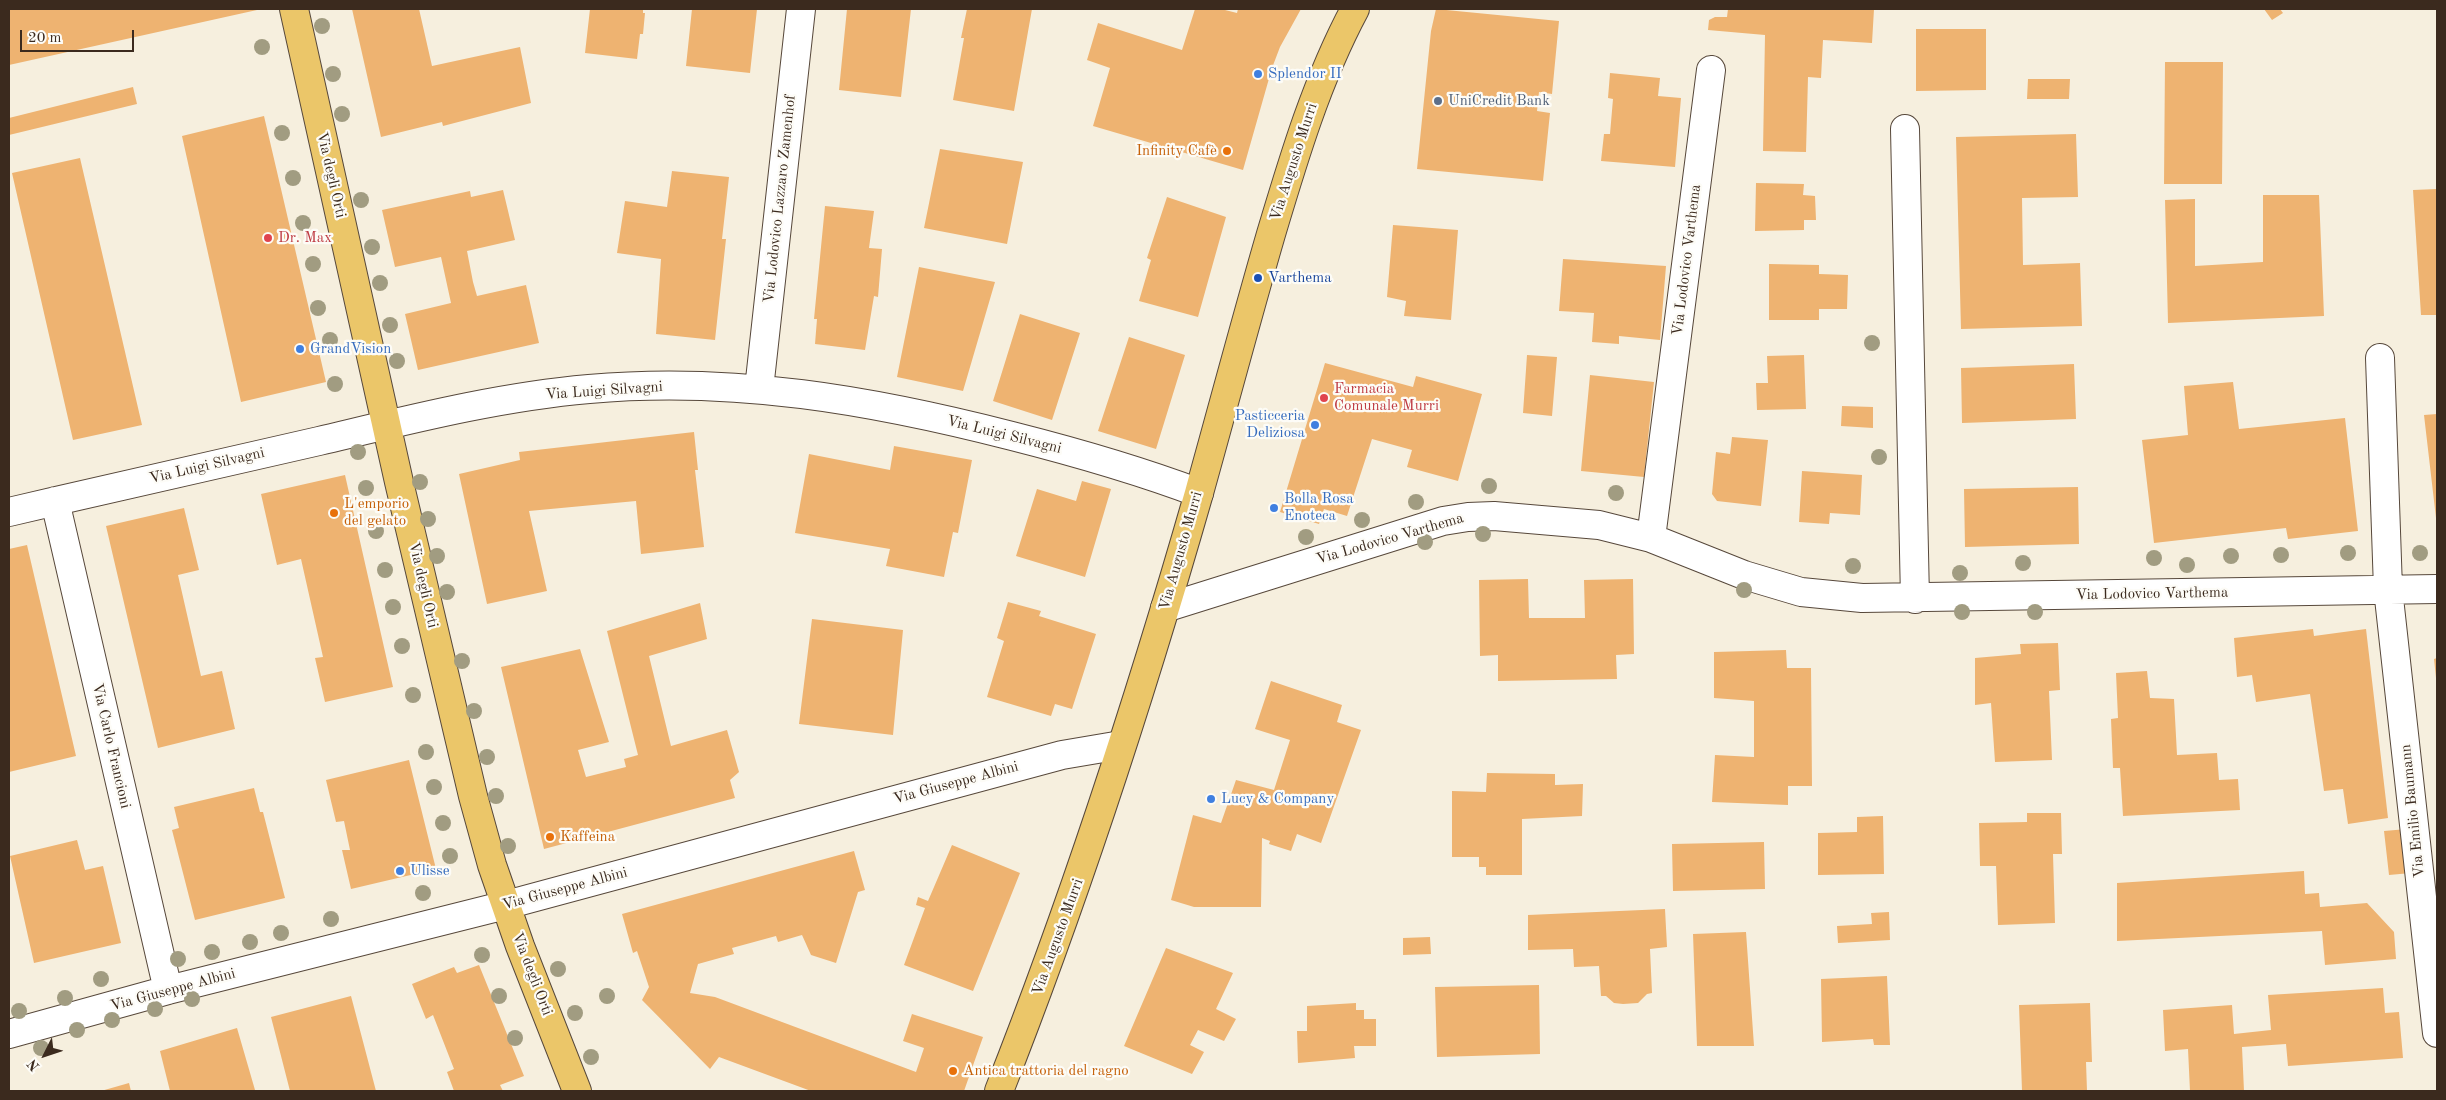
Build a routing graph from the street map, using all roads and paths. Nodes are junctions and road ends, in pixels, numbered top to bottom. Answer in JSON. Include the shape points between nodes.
{"nodes":[{"id":1,"x":294,"y":9,"type":"edge"},
{"id":2,"x":801,"y":9,"type":"edge"},
{"id":3,"x":1355,"y":9,"type":"edge"},
{"id":4,"x":1711,"y":70,"type":"dead end"},
{"id":5,"x":1905,"y":129,"type":"dead end"},
{"id":6,"x":2380,"y":358,"type":"dead end"},
{"id":7,"x":759,"y":389,"type":"junction"},
{"id":8,"x":386,"y":424,"type":"junction"},
{"id":9,"x":1199,"y":493,"type":"junction"},
{"id":10,"x":55,"y":501,"type":"junction"},
{"id":11,"x":9,"y":512,"type":"edge"},
{"id":12,"x":1651,"y":538,"type":"junction"},
{"id":13,"x":2388,"y":589,"type":"junction"},
{"id":14,"x":2437,"y":589,"type":"edge"},
{"id":15,"x":1915,"y":599,"type":"junction"},
{"id":16,"x":1165,"y":608,"type":"junction"},
{"id":17,"x":1121,"y":745,"type":"junction"},
{"id":18,"x":506,"y":906,"type":"junction"},
{"id":19,"x":168,"y":990,"type":"junction"},
{"id":20,"x":2437,"y":1032,"type":"edge"},
{"id":21,"x":9,"y":1034,"type":"edge"},
{"id":22,"x":578,"y":1091,"type":"edge"},
{"id":23,"x":999,"y":1091,"type":"edge"}],
"edges":[{"from":1,"to":8,"type":"main road","name":"Via degli Orti"},
{"from":2,"to":7,"type":"street","name":"Via Lodovico Lazzaro Zamenhof"},
{"from":3,"to":9,"type":"main road","name":"Via Augusto Murri","via":[[1319,86],[1287,180]]},
{"from":4,"to":12,"type":"street","name":"Via Lodovico Varthema"},
{"from":5,"to":15,"type":"street"},
{"from":6,"to":13,"type":"street"},
{"from":7,"to":8,"type":"street","name":"Via Luigi Silvagni","via":[[709,386],[590,389],[495,401]]},
{"from":7,"to":9,"type":"street","name":"Via Luigi Silvagni","via":[[853,400],[978,427],[1149,474]]},
{"from":8,"to":10,"type":"street","name":"Via Luigi Silvagni"},
{"from":8,"to":18,"type":"main road","name":"Via degli Orti","via":[[471,786]]},
{"from":9,"to":16,"type":"main road","name":"Via Augusto Murri"},
{"from":10,"to":11,"type":"street","name":"Via Luigi Silvagni"},
{"from":10,"to":19,"type":"street","name":"Via Carlo Francioni"},
{"from":12,"to":15,"type":"street","name":"Via Lodovico Varthema","via":[[1744,575],[1801,592]]},
{"from":12,"to":16,"type":"street","name":"Via Lodovico Varthema","via":[[1599,525],[1494,516],[1468,517],[1443,521]]},
{"from":13,"to":14,"type":"street","name":"Via Lodovico Varthema"},
{"from":13,"to":15,"type":"street","name":"Via Lodovico Varthema"},
{"from":13,"to":20,"type":"street","name":"Via Emilio Baumann"},
{"from":16,"to":17,"type":"main road","name":"Via Augusto Murri"},
{"from":17,"to":18,"type":"street","name":"Via Giuseppe Albini","via":[[1053,757]]},
{"from":17,"to":23,"type":"main road","name":"Via Augusto Murri","via":[[1047,969]]},
{"from":18,"to":19,"type":"street","name":"Via Giuseppe Albini"},
{"from":18,"to":22,"type":"main road","name":"Via degli Orti"},
{"from":19,"to":21,"type":"street","name":"Via Giuseppe Albini"}]}
